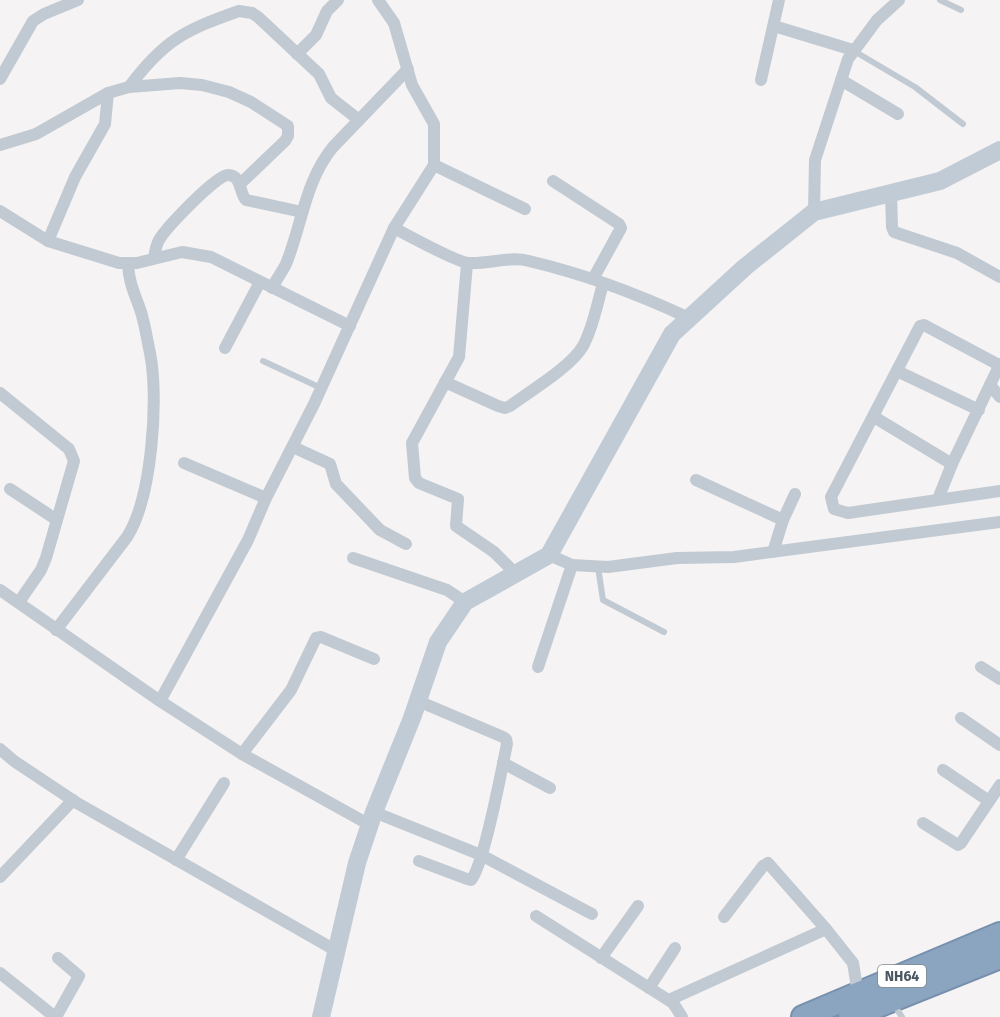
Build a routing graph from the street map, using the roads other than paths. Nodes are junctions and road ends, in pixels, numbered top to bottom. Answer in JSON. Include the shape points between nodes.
{"nodes":[{"id":1,"x":78,"y":0,"type":"edge"},
{"id":2,"x":338,"y":0,"type":"edge"},
{"id":3,"x":378,"y":0,"type":"edge"},
{"id":4,"x":778,"y":0,"type":"edge"},
{"id":5,"x":899,"y":0,"type":"edge"},
{"id":6,"x":940,"y":0,"type":"edge"},
{"id":7,"x":961,"y":10,"type":"dead end"},
{"id":8,"x":774,"y":26,"type":"junction"},
{"id":9,"x":853,"y":50,"type":"junction"},
{"id":10,"x":297,"y":54,"type":"junction"},
{"id":11,"x":408,"y":69,"type":"junction"},
{"id":12,"x":0,"y":79,"type":"edge"},
{"id":13,"x":761,"y":80,"type":"dead end"},
{"id":14,"x":841,"y":80,"type":"junction"},
{"id":15,"x":129,"y":87,"type":"junction"},
{"id":16,"x":108,"y":93,"type":"junction"},
{"id":17,"x":898,"y":114,"type":"dead end"},
{"id":18,"x":359,"y":120,"type":"junction"},
{"id":19,"x":963,"y":124,"type":"dead end"},
{"id":20,"x":0,"y":145,"type":"edge"},
{"id":21,"x":1000,"y":150,"type":"edge"},
{"id":22,"x":434,"y":165,"type":"junction"},
{"id":23,"x":553,"y":181,"type":"dead end"},
{"id":24,"x":240,"y":184,"type":"junction"},
{"id":25,"x":891,"y":193,"type":"junction"},
{"id":26,"x":525,"y":209,"type":"dead end"},
{"id":27,"x":0,"y":211,"type":"edge"},
{"id":28,"x":302,"y":212,"type":"junction"},
{"id":29,"x":814,"y":212,"type":"junction"},
{"id":30,"x":394,"y":228,"type":"junction"},
{"id":31,"x":48,"y":241,"type":"junction"},
{"id":32,"x":154,"y":258,"type":"junction"},
{"id":33,"x":128,"y":264,"type":"junction"},
{"id":34,"x":467,"y":264,"type":"junction"},
{"id":35,"x":1000,"y":277,"type":"edge"},
{"id":36,"x":598,"y":281,"type":"junction"},
{"id":37,"x":266,"y":285,"type":"junction"},
{"id":38,"x":689,"y":318,"type":"junction"},
{"id":39,"x":350,"y":326,"type":"junction"},
{"id":40,"x":225,"y":348,"type":"dead end"},
{"id":41,"x":263,"y":361,"type":"dead end"},
{"id":42,"x":999,"y":364,"type":"edge"},
{"id":43,"x":897,"y":371,"type":"junction"},
{"id":44,"x":445,"y":382,"type":"junction"},
{"id":45,"x":990,"y":385,"type":"junction"},
{"id":46,"x":322,"y":388,"type":"junction"},
{"id":47,"x":0,"y":393,"type":"edge"},
{"id":48,"x":1000,"y":397,"type":"edge"},
{"id":49,"x":979,"y":410,"type":"junction"},
{"id":50,"x":874,"y":417,"type":"junction"},
{"id":51,"x":293,"y":447,"type":"junction"},
{"id":52,"x":184,"y":462,"type":"dead end"},
{"id":53,"x":952,"y":464,"type":"junction"},
{"id":54,"x":696,"y":480,"type":"dead end"},
{"id":55,"x":10,"y":489,"type":"dead end"},
{"id":56,"x":1000,"y":491,"type":"edge"},
{"id":57,"x":795,"y":494,"type":"dead end"},
{"id":58,"x":266,"y":498,"type":"junction"},
{"id":59,"x":939,"y":499,"type":"junction"},
{"id":60,"x":57,"y":520,"type":"junction"},
{"id":61,"x":783,"y":520,"type":"junction"},
{"id":62,"x":1000,"y":522,"type":"edge"},
{"id":63,"x":406,"y":544,"type":"dead end"},
{"id":64,"x":773,"y":552,"type":"junction"},
{"id":65,"x":549,"y":555,"type":"junction"},
{"id":66,"x":353,"y":558,"type":"dead end"},
{"id":67,"x":572,"y":565,"type":"junction"},
{"id":68,"x":598,"y":567,"type":"junction"},
{"id":69,"x":516,"y":574,"type":"junction"},
{"id":70,"x":0,"y":590,"type":"edge"},
{"id":71,"x":19,"y":602,"type":"junction"},
{"id":72,"x":465,"y":602,"type":"junction"},
{"id":73,"x":56,"y":630,"type":"junction"},
{"id":74,"x":664,"y":632,"type":"dead end"},
{"id":75,"x":374,"y":659,"type":"dead end"},
{"id":76,"x":538,"y":667,"type":"dead end"},
{"id":77,"x":981,"y":667,"type":"dead end"},
{"id":78,"x":1000,"y":680,"type":"edge"},
{"id":79,"x":160,"y":700,"type":"junction"},
{"id":80,"x":418,"y":701,"type":"junction"},
{"id":81,"x":961,"y":718,"type":"dead end"},
{"id":82,"x":1000,"y":744,"type":"edge"},
{"id":83,"x":0,"y":749,"type":"edge"},
{"id":84,"x":242,"y":754,"type":"junction"},
{"id":85,"x":503,"y":763,"type":"junction"},
{"id":86,"x":943,"y":770,"type":"dead end"},
{"id":87,"x":224,"y":783,"type":"dead end"},
{"id":88,"x":1000,"y":785,"type":"edge"},
{"id":89,"x":549,"y":788,"type":"dead end"},
{"id":90,"x":73,"y":800,"type":"junction"},
{"id":91,"x":989,"y":801,"type":"junction"},
{"id":92,"x":372,"y":819,"type":"junction"},
{"id":93,"x":923,"y":823,"type":"dead end"},
{"id":94,"x":481,"y":855,"type":"junction"},
{"id":95,"x":176,"y":860,"type":"junction"},
{"id":96,"x":419,"y":861,"type":"dead end"},
{"id":97,"x":0,"y":877,"type":"edge"},
{"id":98,"x":638,"y":906,"type":"dead end"},
{"id":99,"x":592,"y":914,"type":"dead end"},
{"id":100,"x":536,"y":916,"type":"dead end"},
{"id":101,"x":724,"y":917,"type":"dead end"},
{"id":102,"x":826,"y":929,"type":"junction"},
{"id":103,"x":1000,"y":934,"type":"edge"},
{"id":104,"x":675,"y":948,"type":"dead end"},
{"id":105,"x":335,"y":950,"type":"junction"},
{"id":106,"x":1000,"y":957,"type":"edge"},
{"id":107,"x":58,"y":958,"type":"dead end"},
{"id":108,"x":601,"y":958,"type":"junction"},
{"id":109,"x":0,"y":973,"type":"edge"},
{"id":110,"x":649,"y":988,"type":"junction"},
{"id":111,"x":858,"y":994,"type":"junction"},
{"id":112,"x":669,"y":1000,"type":"junction"},
{"id":113,"x":896,"y":1009,"type":"edge"},
{"id":114,"x":56,"y":1017,"type":"edge"},
{"id":115,"x":321,"y":1017,"type":"edge"},
{"id":116,"x":681,"y":1017,"type":"edge"},
{"id":117,"x":803,"y":1017,"type":"edge"},
{"id":118,"x":850,"y":1017,"type":"edge"}],
"edges":[{"from":1,"to":12,"type":"street","via":[[33,21]]},
{"from":2,"to":10,"type":"street","via":[[327,10],[316,35]]},
{"from":3,"to":11,"type":"street","via":[[394,23]]},
{"from":4,"to":8,"type":"street"},
{"from":5,"to":9,"type":"street"},
{"from":6,"to":7,"type":"lane"},
{"from":8,"to":9,"type":"street"},
{"from":8,"to":13,"type":"street"},
{"from":9,"to":14,"type":"street"},
{"from":9,"to":19,"type":"lane","via":[[915,87]]},
{"from":10,"to":15,"type":"street","via":[[258,17],[239,11],[182,34],[154,56]]},
{"from":10,"to":18,"type":"street","via":[[322,78],[331,98]]},
{"from":11,"to":18,"type":"street"},
{"from":11,"to":22,"type":"street","via":[[412,85],[434,124]]},
{"from":14,"to":17,"type":"street"},
{"from":14,"to":29,"type":"street","via":[[815,160]]},
{"from":15,"to":16,"type":"street"},
{"from":15,"to":24,"type":"street","via":[[202,85],[241,97],[285,123],[289,130],[285,141]]},
{"from":16,"to":20,"type":"street","via":[[36,134]]},
{"from":16,"to":31,"type":"street","via":[[105,124],[72,184]]},
{"from":18,"to":28,"type":"street","via":[[326,157]]},
{"from":21,"to":25,"type":"street","via":[[940,181]]},
{"from":22,"to":26,"type":"street"},
{"from":22,"to":30,"type":"street"},
{"from":23,"to":36,"type":"street","via":[[621,228]]},
{"from":24,"to":28,"type":"street","via":[[246,200]]},
{"from":24,"to":32,"type":"street","via":[[228,175],[211,184],[160,237]]},
{"from":25,"to":29,"type":"street"},
{"from":25,"to":35,"type":"street","via":[[894,232],[957,253]]},
{"from":27,"to":31,"type":"street"},
{"from":28,"to":37,"type":"street","via":[[286,262]]},
{"from":29,"to":38,"type":"street"},
{"from":30,"to":34,"type":"street"},
{"from":30,"to":39,"type":"street"},
{"from":31,"to":33,"type":"street"},
{"from":32,"to":33,"type":"street"},
{"from":32,"to":37,"type":"street","via":[[182,252],[202,255]]},
{"from":33,"to":73,"type":"street","via":[[153,370],[152,446],[141,506],[127,537]]},
{"from":34,"to":36,"type":"street","via":[[507,258]]},
{"from":34,"to":44,"type":"street","via":[[460,353]]},
{"from":36,"to":38,"type":"street"},
{"from":36,"to":44,"type":"street","via":[[587,338],[581,349],[572,361],[510,406],[498,406]]},
{"from":37,"to":39,"type":"street"},
{"from":37,"to":40,"type":"street"},
{"from":38,"to":65,"type":"street","via":[[672,334]]},
{"from":39,"to":46,"type":"street"},
{"from":41,"to":46,"type":"lane"},
{"from":42,"to":43,"type":"street","via":[[924,325]]},
{"from":42,"to":45,"type":"street"},
{"from":43,"to":49,"type":"street"},
{"from":43,"to":50,"type":"street"},
{"from":44,"to":69,"type":"street","via":[[412,443],[415,478],[458,499],[456,526],[494,552]]},
{"from":45,"to":48,"type":"street"},
{"from":45,"to":49,"type":"street"},
{"from":46,"to":51,"type":"street"},
{"from":47,"to":60,"type":"street","via":[[73,455]]},
{"from":49,"to":53,"type":"street"},
{"from":50,"to":53,"type":"street"},
{"from":50,"to":59,"type":"street","via":[[831,497],[834,508],[848,513]]},
{"from":51,"to":58,"type":"street"},
{"from":51,"to":63,"type":"street","via":[[330,464],[336,484],[380,530]]},
{"from":52,"to":58,"type":"street"},
{"from":53,"to":59,"type":"street"},
{"from":54,"to":61,"type":"street"},
{"from":55,"to":60,"type":"street"},
{"from":56,"to":59,"type":"street"},
{"from":57,"to":61,"type":"street"},
{"from":58,"to":79,"type":"street","via":[[248,540]]},
{"from":60,"to":71,"type":"street","via":[[44,564]]},
{"from":61,"to":64,"type":"street"},
{"from":62,"to":64,"type":"street"},
{"from":64,"to":68,"type":"street"},
{"from":65,"to":67,"type":"street"},
{"from":65,"to":69,"type":"street"},
{"from":66,"to":72,"type":"street","via":[[447,590]]},
{"from":67,"to":68,"type":"street"},
{"from":67,"to":76,"type":"street"},
{"from":68,"to":74,"type":"lane","via":[[603,600]]},
{"from":69,"to":72,"type":"street"},
{"from":70,"to":71,"type":"street"},
{"from":71,"to":73,"type":"street"},
{"from":72,"to":80,"type":"street","via":[[438,642]]},
{"from":73,"to":79,"type":"street"},
{"from":75,"to":84,"type":"street","via":[[316,638],[291,690]]},
{"from":77,"to":78,"type":"street"},
{"from":79,"to":84,"type":"street"},
{"from":80,"to":85,"type":"street","via":[[506,739]]},
{"from":80,"to":92,"type":"street"},
{"from":81,"to":82,"type":"street"},
{"from":83,"to":90,"type":"street"},
{"from":84,"to":92,"type":"street"},
{"from":85,"to":89,"type":"street"},
{"from":85,"to":94,"type":"street"},
{"from":86,"to":91,"type":"street"},
{"from":87,"to":95,"type":"street"},
{"from":88,"to":91,"type":"street"},
{"from":90,"to":95,"type":"street"},
{"from":90,"to":97,"type":"street"},
{"from":91,"to":93,"type":"street","via":[[957,845]]},
{"from":92,"to":94,"type":"street"},
{"from":92,"to":105,"type":"street"},
{"from":94,"to":96,"type":"street","via":[[471,880]]},
{"from":94,"to":99,"type":"street"},
{"from":95,"to":105,"type":"street"},
{"from":98,"to":108,"type":"street"},
{"from":100,"to":108,"type":"street"},
{"from":101,"to":102,"type":"street","via":[[768,863]]},
{"from":102,"to":111,"type":"street","via":[[853,963]]},
{"from":102,"to":112,"type":"street"},
{"from":103,"to":111,"type":"highway","number":"NH64"},
{"from":104,"to":110,"type":"street"},
{"from":105,"to":115,"type":"street"},
{"from":106,"to":113,"type":"highway","number":"NH64"},
{"from":107,"to":114,"type":"street","via":[[79,976]]},
{"from":108,"to":110,"type":"street"},
{"from":109,"to":114,"type":"street"},
{"from":110,"to":112,"type":"street"},
{"from":111,"to":117,"type":"highway","number":"NH64"},
{"from":112,"to":116,"type":"street"},
{"from":113,"to":118,"type":"highway","number":"NH64"}]}
